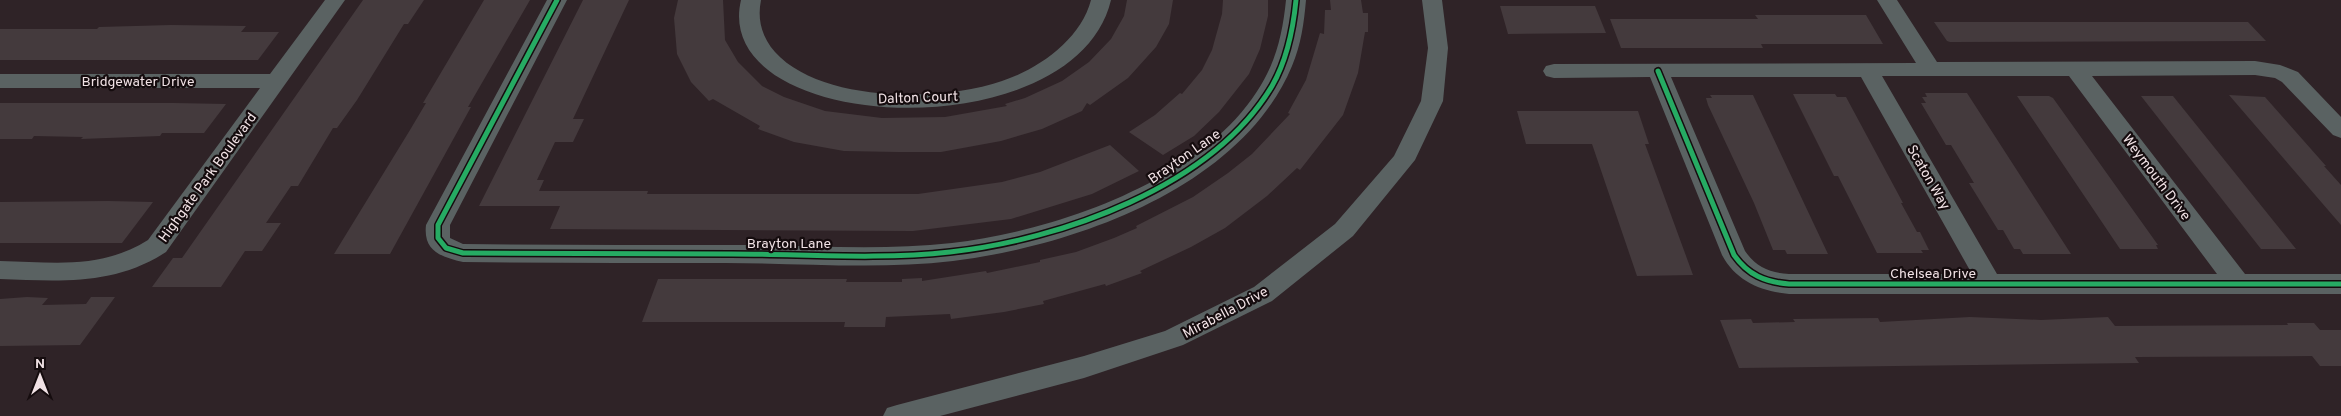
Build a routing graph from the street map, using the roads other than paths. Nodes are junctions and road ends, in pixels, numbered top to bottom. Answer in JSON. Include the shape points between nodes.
{"nodes":[{"id":1,"x":335,"y":0,"type":"edge"},
{"id":2,"x":557,"y":0,"type":"edge"},
{"id":3,"x":751,"y":0,"type":"edge"},
{"id":4,"x":1102,"y":0,"type":"edge"},
{"id":5,"x":1296,"y":0,"type":"edge"},
{"id":6,"x":1432,"y":0,"type":"edge"},
{"id":7,"x":1887,"y":0,"type":"edge"},
{"id":8,"x":1868,"y":70,"type":"junction"},
{"id":9,"x":1931,"y":70,"type":"junction"},
{"id":10,"x":2076,"y":70,"type":"junction"},
{"id":11,"x":1554,"y":71,"type":"dead end"},
{"id":12,"x":1658,"y":71,"type":"junction"},
{"id":13,"x":0,"y":81,"type":"edge"},
{"id":14,"x":277,"y":81,"type":"junction"},
{"id":15,"x":2341,"y":130,"type":"edge"},
{"id":16,"x":0,"y":270,"type":"edge"},
{"id":17,"x":1990,"y":284,"type":"junction"},
{"id":18,"x":2238,"y":284,"type":"junction"},
{"id":19,"x":2341,"y":284,"type":"edge"},
{"id":20,"x":897,"y":416,"type":"edge"}],
"edges":[{"from":1,"to":14,"type":"street","name":"Highgate Park Boulevard"},
{"from":2,"to":5,"type":"street","name":"Brayton Lane","via":[[438,225],[436,237],[440,245],[450,251],[922,254],[1013,242],[1070,227],[1160,187],[1202,160],[1238,130],[1265,98],[1283,67],[1293,35]]},
{"from":3,"to":4,"type":"street","name":"Dalton Court","via":[[748,21],[754,37],[764,54],[779,68],[799,81],[830,92],[892,100],[932,99],[1008,88],[1035,75],[1080,41],[1100,10]]},
{"from":6,"to":20,"type":"street","name":"Mirabella Drive","via":[[1438,48],[1432,101],[1404,160],[1344,230],[1263,294],[1174,338],[1084,367]]},
{"from":7,"to":9,"type":"street"},
{"from":8,"to":9,"type":"street"},
{"from":8,"to":12,"type":"street"},
{"from":8,"to":17,"type":"street","name":"Scaton Way"},
{"from":9,"to":10,"type":"street"},
{"from":10,"to":15,"type":"street","via":[[2255,68],[2280,72],[2299,84]]},
{"from":10,"to":18,"type":"street","name":"Weymouth Drive"},
{"from":11,"to":12,"type":"street"},
{"from":12,"to":17,"type":"street","name":"Chelsea Drive","via":[[1734,255],[1749,274],[1762,280],[1789,284]]},
{"from":13,"to":14,"type":"street","name":"Bridgewater Drive"},
{"from":14,"to":16,"type":"street","name":"Highgate Park Boulevard","via":[[164,237],[145,255],[124,265],[102,270]]},
{"from":17,"to":18,"type":"street","name":"Chelsea Drive"},
{"from":18,"to":19,"type":"street","name":"Chelsea Drive"}]}
